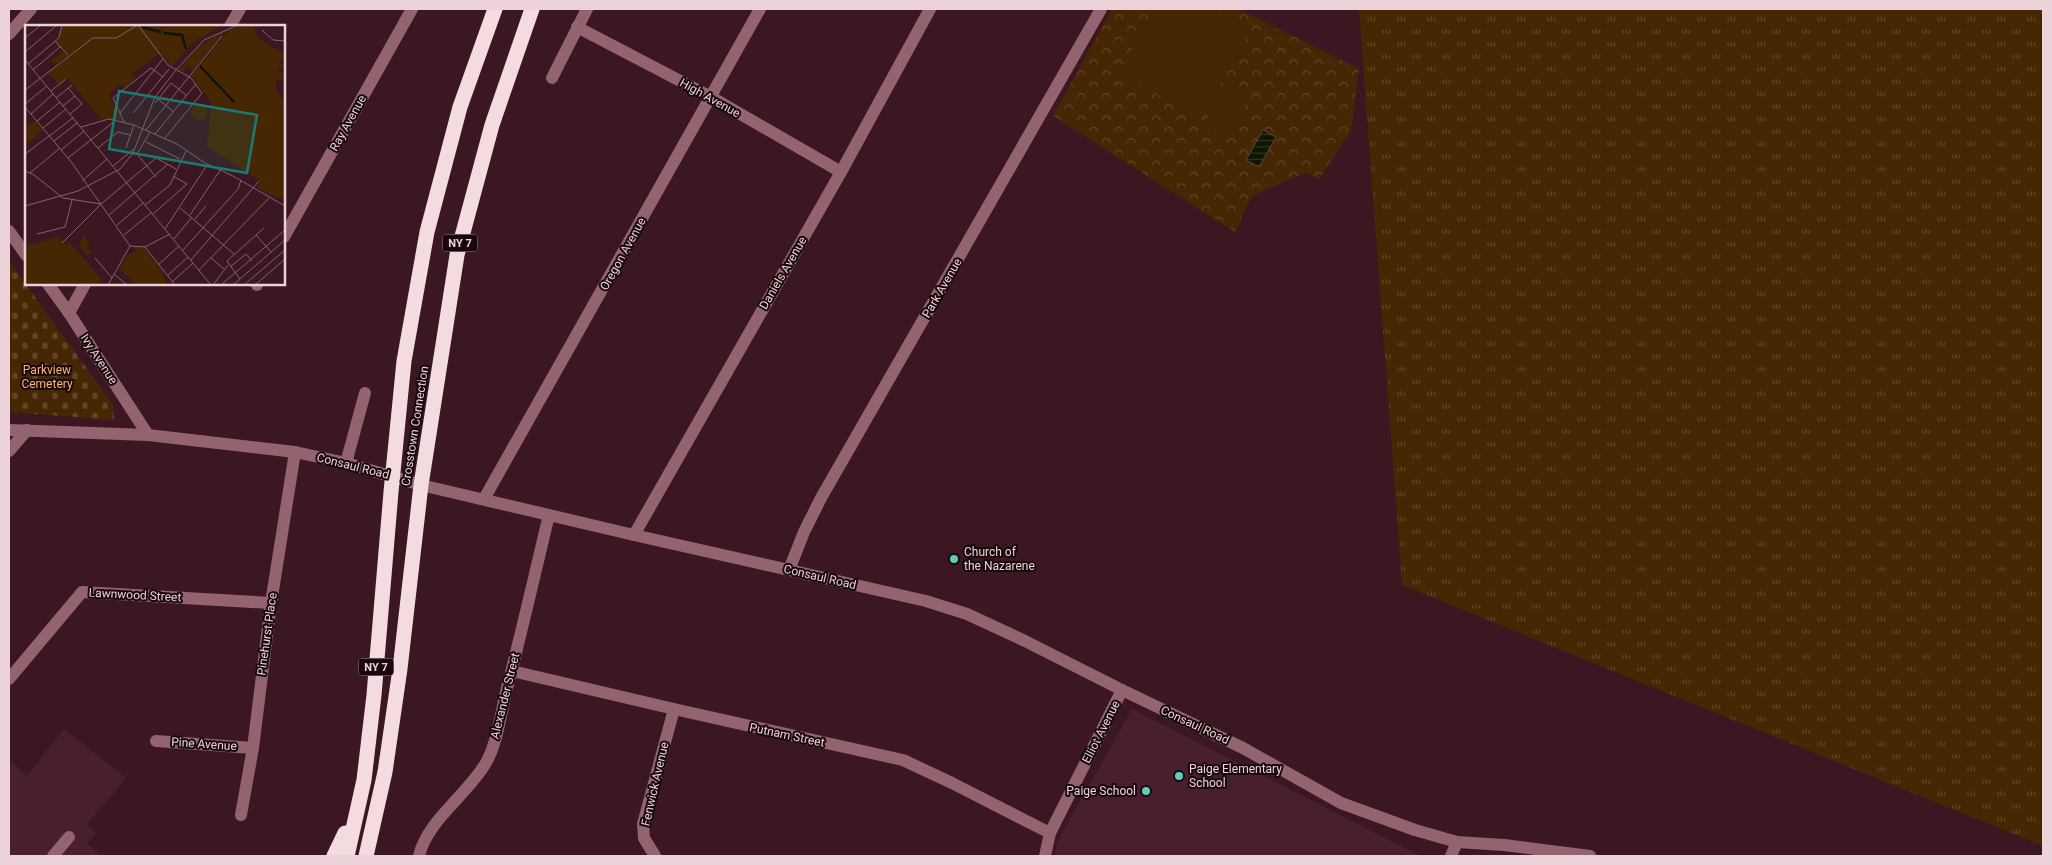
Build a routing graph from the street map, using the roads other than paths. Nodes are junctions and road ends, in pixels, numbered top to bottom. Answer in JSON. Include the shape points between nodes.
{"nodes":[{"id":1,"x":31,"y":9,"type":"edge"},
{"id":2,"x":240,"y":9,"type":"edge"},
{"id":3,"x":412,"y":9,"type":"edge"},
{"id":4,"x":495,"y":9,"type":"edge"},
{"id":5,"x":532,"y":9,"type":"edge"},
{"id":6,"x":587,"y":9,"type":"edge"},
{"id":7,"x":760,"y":9,"type":"edge"},
{"id":8,"x":930,"y":9,"type":"edge"},
{"id":9,"x":1101,"y":9,"type":"edge"},
{"id":10,"x":231,"y":25,"type":"edge"},
{"id":11,"x":577,"y":27,"type":"junction"},
{"id":12,"x":9,"y":34,"type":"edge"},
{"id":13,"x":552,"y":78,"type":"dead end"},
{"id":14,"x":711,"y":98,"type":"junction"},
{"id":15,"x":841,"y":172,"type":"junction"},
{"id":16,"x":285,"y":230,"type":"edge"},
{"id":17,"x":9,"y":231,"type":"edge"},
{"id":18,"x":25,"y":254,"type":"edge"},
{"id":19,"x":49,"y":285,"type":"edge"},
{"id":20,"x":85,"y":285,"type":"edge"},
{"id":21,"x":69,"y":312,"type":"junction"},
{"id":22,"x":364,"y":393,"type":"dead end"},
{"id":23,"x":9,"y":430,"type":"edge"},
{"id":24,"x":27,"y":430,"type":"junction"},
{"id":25,"x":148,"y":435,"type":"junction"},
{"id":26,"x":9,"y":451,"type":"edge"},
{"id":27,"x":295,"y":452,"type":"junction"},
{"id":28,"x":346,"y":463,"type":"junction"},
{"id":29,"x":393,"y":477,"type":"junction"},
{"id":30,"x":421,"y":484,"type":"junction"},
{"id":31,"x":484,"y":499,"type":"junction"},
{"id":32,"x":549,"y":515,"type":"junction"},
{"id":33,"x":634,"y":535,"type":"junction"},
{"id":34,"x":789,"y":570,"type":"junction"},
{"id":35,"x":271,"y":603,"type":"junction"},
{"id":36,"x":512,"y":671,"type":"junction"},
{"id":37,"x":9,"y":679,"type":"edge"},
{"id":38,"x":1122,"y":690,"type":"junction"},
{"id":39,"x":674,"y":710,"type":"junction"},
{"id":40,"x":156,"y":741,"type":"dead end"},
{"id":41,"x":253,"y":748,"type":"junction"},
{"id":42,"x":385,"y":772,"type":"junction"},
{"id":43,"x":364,"y":780,"type":"junction"},
{"id":44,"x":241,"y":815,"type":"dead end"},
{"id":45,"x":1050,"y":833,"type":"junction"},
{"id":46,"x":69,"y":837,"type":"dead end"},
{"id":47,"x":1457,"y":842,"type":"junction"},
{"id":48,"x":53,"y":856,"type":"edge"},
{"id":49,"x":334,"y":856,"type":"edge"},
{"id":50,"x":347,"y":856,"type":"edge"},
{"id":51,"x":366,"y":856,"type":"edge"},
{"id":52,"x":377,"y":856,"type":"edge"},
{"id":53,"x":419,"y":856,"type":"edge"},
{"id":54,"x":655,"y":856,"type":"edge"},
{"id":55,"x":1045,"y":856,"type":"edge"},
{"id":56,"x":1452,"y":856,"type":"edge"},
{"id":57,"x":1590,"y":856,"type":"edge"}],
"edges":[{"from":1,"to":12,"type":"street"},
{"from":2,"to":10,"type":"street"},
{"from":3,"to":16,"type":"street","name":"Ray Avenue"},
{"from":4,"to":29,"type":"highway","name":"Crosstown Connection","number":"NY 7","via":[[460,107],[427,232],[404,361]]},
{"from":5,"to":30,"type":"highway","name":"Crosstown Connection","number":"NY 7","via":[[492,125],[457,255]]},
{"from":6,"to":11,"type":"street"},
{"from":7,"to":14,"type":"street","name":"Oregon Avenue"},
{"from":8,"to":15,"type":"street","name":"Daniels Avenue"},
{"from":9,"to":34,"type":"street","name":"Park Avenue","via":[[821,498]]},
{"from":11,"to":13,"type":"street"},
{"from":11,"to":14,"type":"street","name":"High Avenue"},
{"from":14,"to":15,"type":"street","name":"High Avenue"},
{"from":14,"to":31,"type":"street","name":"Oregon Avenue"},
{"from":15,"to":33,"type":"street","name":"Daniels Avenue"},
{"from":17,"to":18,"type":"street"},
{"from":19,"to":21,"type":"street","name":"Ivy Avenue"},
{"from":20,"to":21,"type":"street"},
{"from":21,"to":25,"type":"street","name":"Ivy Avenue"},
{"from":22,"to":28,"type":"street"},
{"from":23,"to":24,"type":"street","name":"Consaul Road"},
{"from":24,"to":25,"type":"street","name":"Consaul Road"},
{"from":24,"to":26,"type":"street"},
{"from":25,"to":27,"type":"street","name":"Consaul Road"},
{"from":27,"to":28,"type":"street","name":"Consaul Road"},
{"from":27,"to":35,"type":"street","name":"Pinehurst Place"},
{"from":28,"to":29,"type":"street","name":"Consaul Road"},
{"from":29,"to":30,"type":"street","name":"Consaul Road"},
{"from":29,"to":43,"type":"highway","name":"Crosstown Connection","number":"NY 7"},
{"from":30,"to":31,"type":"street","name":"Consaul Road"},
{"from":30,"to":42,"type":"highway","name":"Crosstown Connection","number":"NY 7"},
{"from":31,"to":32,"type":"street","name":"Consaul Road"},
{"from":32,"to":33,"type":"street","name":"Consaul Road"},
{"from":32,"to":36,"type":"street","name":"Alexander Street"},
{"from":33,"to":34,"type":"street","name":"Consaul Road"},
{"from":34,"to":38,"type":"street","name":"Consaul Road","via":[[926,601],[967,614]]},
{"from":35,"to":37,"type":"street","name":"Lawnwood Street","via":[[82,592]]},
{"from":35,"to":41,"type":"street","name":"Pinehurst Place"},
{"from":36,"to":39,"type":"street","name":"Putnam Street"},
{"from":36,"to":53,"type":"street","name":"Alexander Street","via":[[487,761],[429,834]]},
{"from":38,"to":45,"type":"street","name":"Elliot Avenue"},
{"from":38,"to":47,"type":"street","name":"Consaul Road","via":[[1243,748],[1341,803]]},
{"from":39,"to":45,"type":"street","name":"Putnam Street","via":[[903,760]]},
{"from":39,"to":54,"type":"street","name":"Fenwick Avenue","via":[[643,824],[644,838]]},
{"from":40,"to":41,"type":"street","name":"Pine Avenue"},
{"from":41,"to":44,"type":"street","name":"Pinehurst Place"},
{"from":42,"to":51,"type":"highway","name":"Crosstown Connection","number":"NY 7"},
{"from":42,"to":52,"type":"highway"},
{"from":43,"to":49,"type":"highway"},
{"from":43,"to":50,"type":"highway","name":"Crosstown Connection","number":"NY 7"},
{"from":45,"to":55,"type":"street","name":"Elliot Avenue"},
{"from":46,"to":48,"type":"street"},
{"from":47,"to":56,"type":"street"},
{"from":47,"to":57,"type":"street","name":"Consaul Road"}]}
